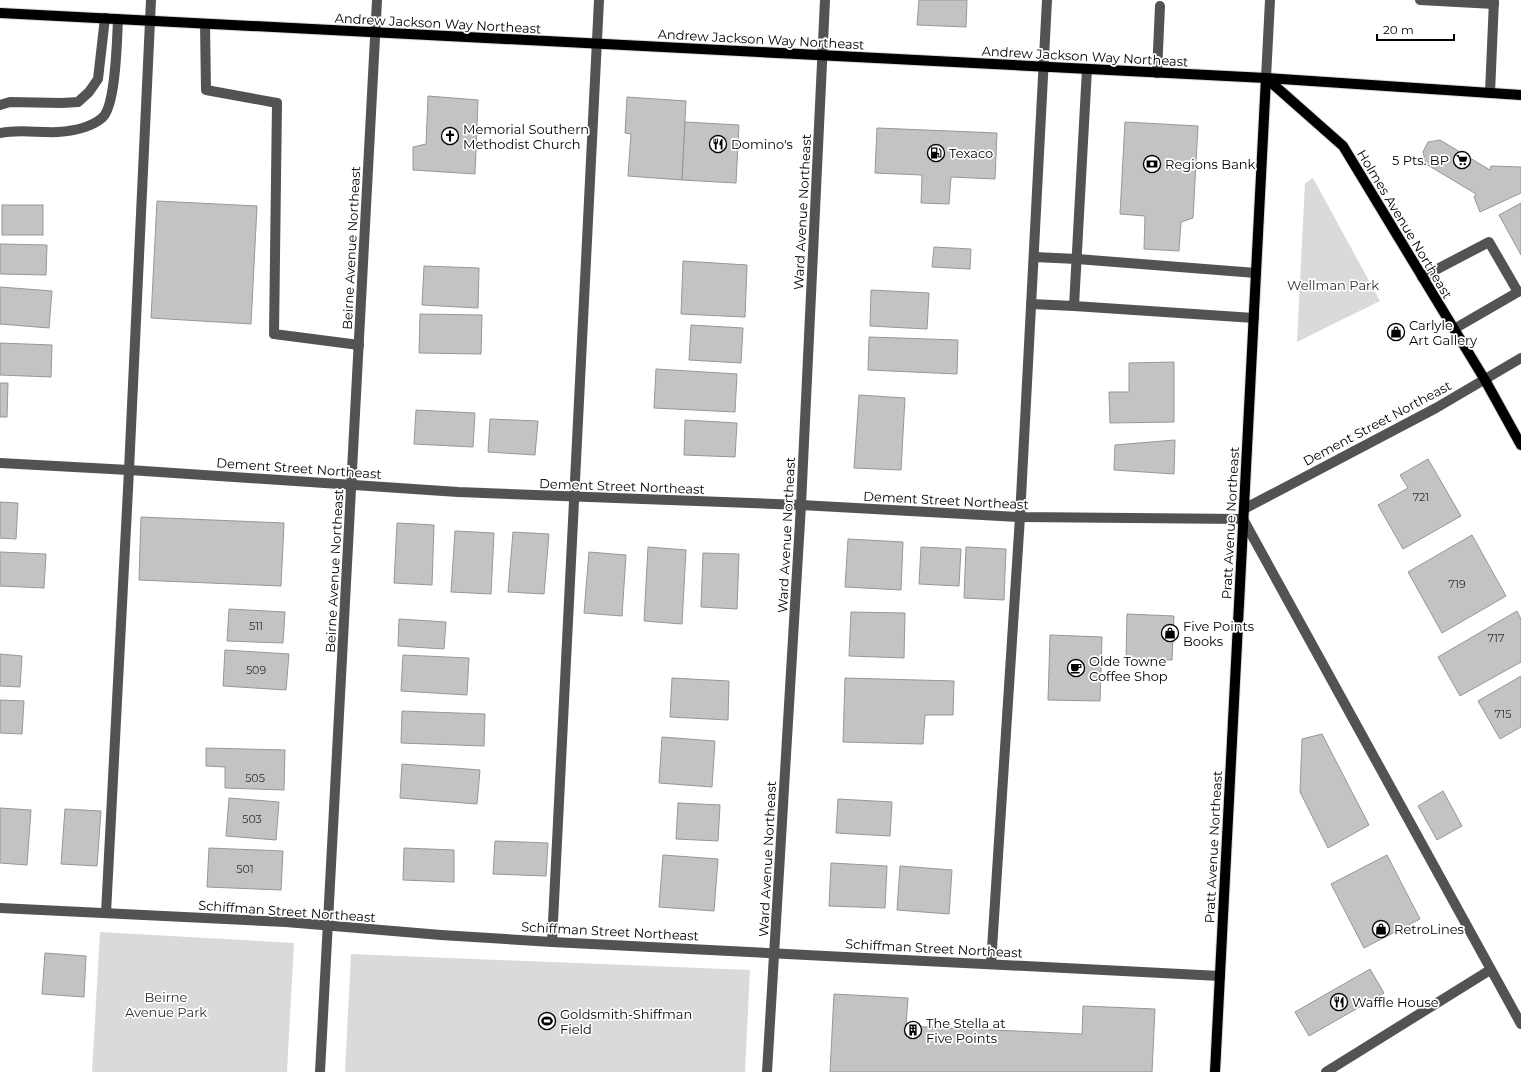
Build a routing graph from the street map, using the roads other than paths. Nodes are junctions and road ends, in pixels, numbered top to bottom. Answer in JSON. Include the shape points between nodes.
{"nodes":[{"id":1,"x":151,"y":0,"type":"edge"},
{"id":2,"x":377,"y":0,"type":"edge"},
{"id":3,"x":599,"y":0,"type":"edge"},
{"id":4,"x":825,"y":0,"type":"edge"},
{"id":5,"x":1047,"y":0,"type":"edge"},
{"id":6,"x":1270,"y":0,"type":"edge"},
{"id":7,"x":1420,"y":0,"type":"edge"},
{"id":8,"x":1494,"y":2,"type":"edge"},
{"id":9,"x":1160,"y":6,"type":"dead end"},
{"id":10,"x":0,"y":13,"type":"edge"},
{"id":11,"x":105,"y":18,"type":"junction"},
{"id":12,"x":118,"y":19,"type":"junction"},
{"id":13,"x":150,"y":21,"type":"junction"},
{"id":14,"x":205,"y":24,"type":"junction"},
{"id":15,"x":375,"y":33,"type":"junction"},
{"id":16,"x":596,"y":44,"type":"junction"},
{"id":17,"x":822,"y":55,"type":"junction"},
{"id":18,"x":1044,"y":67,"type":"junction"},
{"id":19,"x":1087,"y":69,"type":"junction"},
{"id":20,"x":1157,"y":73,"type":"junction"},
{"id":21,"x":1266,"y":78,"type":"junction"},
{"id":22,"x":1490,"y":93,"type":"junction"},
{"id":23,"x":1521,"y":95,"type":"edge"},
{"id":24,"x":0,"y":105,"type":"edge"},
{"id":25,"x":0,"y":133,"type":"edge"},
{"id":26,"x":1034,"y":257,"type":"junction"},
{"id":27,"x":1077,"y":259,"type":"junction"},
{"id":28,"x":1256,"y":273,"type":"junction"},
{"id":29,"x":1422,"y":277,"type":"junction"},
{"id":30,"x":1031,"y":304,"type":"junction"},
{"id":31,"x":1074,"y":306,"type":"junction"},
{"id":32,"x":1254,"y":318,"type":"junction"},
{"id":33,"x":1454,"y":329,"type":"junction"},
{"id":34,"x":359,"y":345,"type":"junction"},
{"id":35,"x":1521,"y":358,"type":"edge"},
{"id":36,"x":1485,"y":380,"type":"junction"},
{"id":37,"x":1521,"y":445,"type":"edge"},
{"id":38,"x":0,"y":463,"type":"edge"},
{"id":39,"x":129,"y":470,"type":"junction"},
{"id":40,"x":352,"y":484,"type":"junction"},
{"id":41,"x":574,"y":497,"type":"junction"},
{"id":42,"x":801,"y":505,"type":"junction"},
{"id":43,"x":1244,"y":508,"type":"junction"},
{"id":44,"x":1020,"y":517,"type":"junction"},
{"id":45,"x":1243,"y":520,"type":"junction"},
{"id":46,"x":0,"y":908,"type":"edge"},
{"id":47,"x":106,"y":914,"type":"junction"},
{"id":48,"x":328,"y":926,"type":"junction"},
{"id":49,"x":552,"y":942,"type":"junction"},
{"id":50,"x":774,"y":952,"type":"junction"},
{"id":51,"x":991,"y":964,"type":"junction"},
{"id":52,"x":1490,"y":970,"type":"junction"},
{"id":53,"x":1220,"y":976,"type":"junction"},
{"id":54,"x":1521,"y":1024,"type":"edge"},
{"id":55,"x":320,"y":1072,"type":"edge"},
{"id":56,"x":767,"y":1072,"type":"edge"},
{"id":57,"x":1215,"y":1072,"type":"edge"},
{"id":58,"x":1326,"y":1072,"type":"edge"}],
"edges":[{"from":1,"to":13,"type":"street"},
{"from":2,"to":15,"type":"street","name":"Beirne Avenue Northeast"},
{"from":3,"to":16,"type":"street"},
{"from":4,"to":17,"type":"street","name":"Ward Avenue Northeast"},
{"from":5,"to":18,"type":"street"},
{"from":6,"to":21,"type":"street","name":"Pratt Avenue Northeast"},
{"from":7,"to":8,"type":"street"},
{"from":8,"to":22,"type":"street"},
{"from":9,"to":20,"type":"street"},
{"from":10,"to":11,"type":"main road","name":"Andrew Jackson Way Northeast"},
{"from":11,"to":12,"type":"main road","name":"Andrew Jackson Way Northeast"},
{"from":11,"to":24,"type":"street","via":[[98,79],[78,102],[10,102]]},
{"from":12,"to":13,"type":"main road","name":"Andrew Jackson Way Northeast"},
{"from":12,"to":25,"type":"street","via":[[115,71],[111,97],[103,117],[86,127],[59,132],[12,130]]},
{"from":13,"to":14,"type":"main road","name":"Andrew Jackson Way Northeast"},
{"from":13,"to":39,"type":"street"},
{"from":14,"to":15,"type":"main road","name":"Andrew Jackson Way Northeast"},
{"from":14,"to":34,"type":"street","via":[[206,90],[277,103],[274,334]]},
{"from":15,"to":16,"type":"main road","name":"Andrew Jackson Way Northeast"},
{"from":15,"to":34,"type":"street","name":"Beirne Avenue Northeast"},
{"from":16,"to":17,"type":"main road","name":"Andrew Jackson Way Northeast"},
{"from":16,"to":41,"type":"street"},
{"from":17,"to":18,"type":"main road","name":"Andrew Jackson Way Northeast"},
{"from":17,"to":42,"type":"street","name":"Ward Avenue Northeast"},
{"from":18,"to":19,"type":"main road","name":"Andrew Jackson Way Northeast"},
{"from":18,"to":26,"type":"street"},
{"from":19,"to":20,"type":"main road","name":"Andrew Jackson Way Northeast"},
{"from":19,"to":27,"type":"street"},
{"from":20,"to":21,"type":"main road","name":"Andrew Jackson Way Northeast"},
{"from":21,"to":22,"type":"main road","name":"Andrew Jackson Way Northeast"},
{"from":21,"to":28,"type":"main road","name":"Pratt Avenue Northeast"},
{"from":21,"to":29,"type":"main road","name":"Holmes Avenue Northeast","via":[[1343,146]]},
{"from":22,"to":23,"type":"main road","name":"Andrew Jackson Way Northeast"},
{"from":26,"to":27,"type":"street"},
{"from":26,"to":30,"type":"street"},
{"from":27,"to":28,"type":"street"},
{"from":27,"to":31,"type":"street"},
{"from":28,"to":32,"type":"main road","name":"Pratt Avenue Northeast"},
{"from":29,"to":33,"type":"main road","name":"Holmes Avenue Northeast"},
{"from":29,"to":33,"type":"street","via":[[1489,242],[1518,292]]},
{"from":30,"to":31,"type":"street"},
{"from":30,"to":44,"type":"street"},
{"from":31,"to":32,"type":"street"},
{"from":32,"to":43,"type":"main road","name":"Pratt Avenue Northeast"},
{"from":33,"to":36,"type":"main road","name":"Holmes Avenue Northeast"},
{"from":34,"to":40,"type":"street","name":"Beirne Avenue Northeast"},
{"from":35,"to":36,"type":"street","name":"Dement Street Northeast"},
{"from":36,"to":37,"type":"main road","name":"Holmes Avenue Northeast"},
{"from":36,"to":43,"type":"street","name":"Dement Street Northeast"},
{"from":38,"to":39,"type":"street","name":"Dement Street Northeast"},
{"from":39,"to":40,"type":"street","name":"Dement Street Northeast"},
{"from":39,"to":47,"type":"street"},
{"from":40,"to":41,"type":"street","name":"Dement Street Northeast"},
{"from":40,"to":48,"type":"street","name":"Beirne Avenue Northeast"},
{"from":41,"to":42,"type":"street","name":"Dement Street Northeast"},
{"from":41,"to":49,"type":"street"},
{"from":42,"to":44,"type":"street","name":"Dement Street Northeast"},
{"from":42,"to":50,"type":"street","name":"Ward Avenue Northeast"},
{"from":43,"to":45,"type":"main road","name":"Pratt Avenue Northeast"},
{"from":44,"to":45,"type":"street","name":"Dement Street Northeast"},
{"from":44,"to":51,"type":"street"},
{"from":45,"to":52,"type":"street"},
{"from":45,"to":53,"type":"main road","name":"Pratt Avenue Northeast"},
{"from":46,"to":47,"type":"street","name":"Schiffman Street Northeast"},
{"from":47,"to":48,"type":"street","name":"Schiffman Street Northeast"},
{"from":48,"to":49,"type":"street","name":"Schiffman Street Northeast"},
{"from":48,"to":55,"type":"street","name":"Beirne Avenue Northeast"},
{"from":49,"to":50,"type":"street","name":"Schiffman Street Northeast"},
{"from":50,"to":51,"type":"street","name":"Schiffman Street Northeast"},
{"from":50,"to":56,"type":"street","name":"Ward Avenue Northeast"},
{"from":51,"to":53,"type":"street","name":"Schiffman Street Northeast"},
{"from":52,"to":54,"type":"street"},
{"from":52,"to":58,"type":"street"},
{"from":53,"to":57,"type":"main road","name":"Pratt Avenue Northeast"}]}
